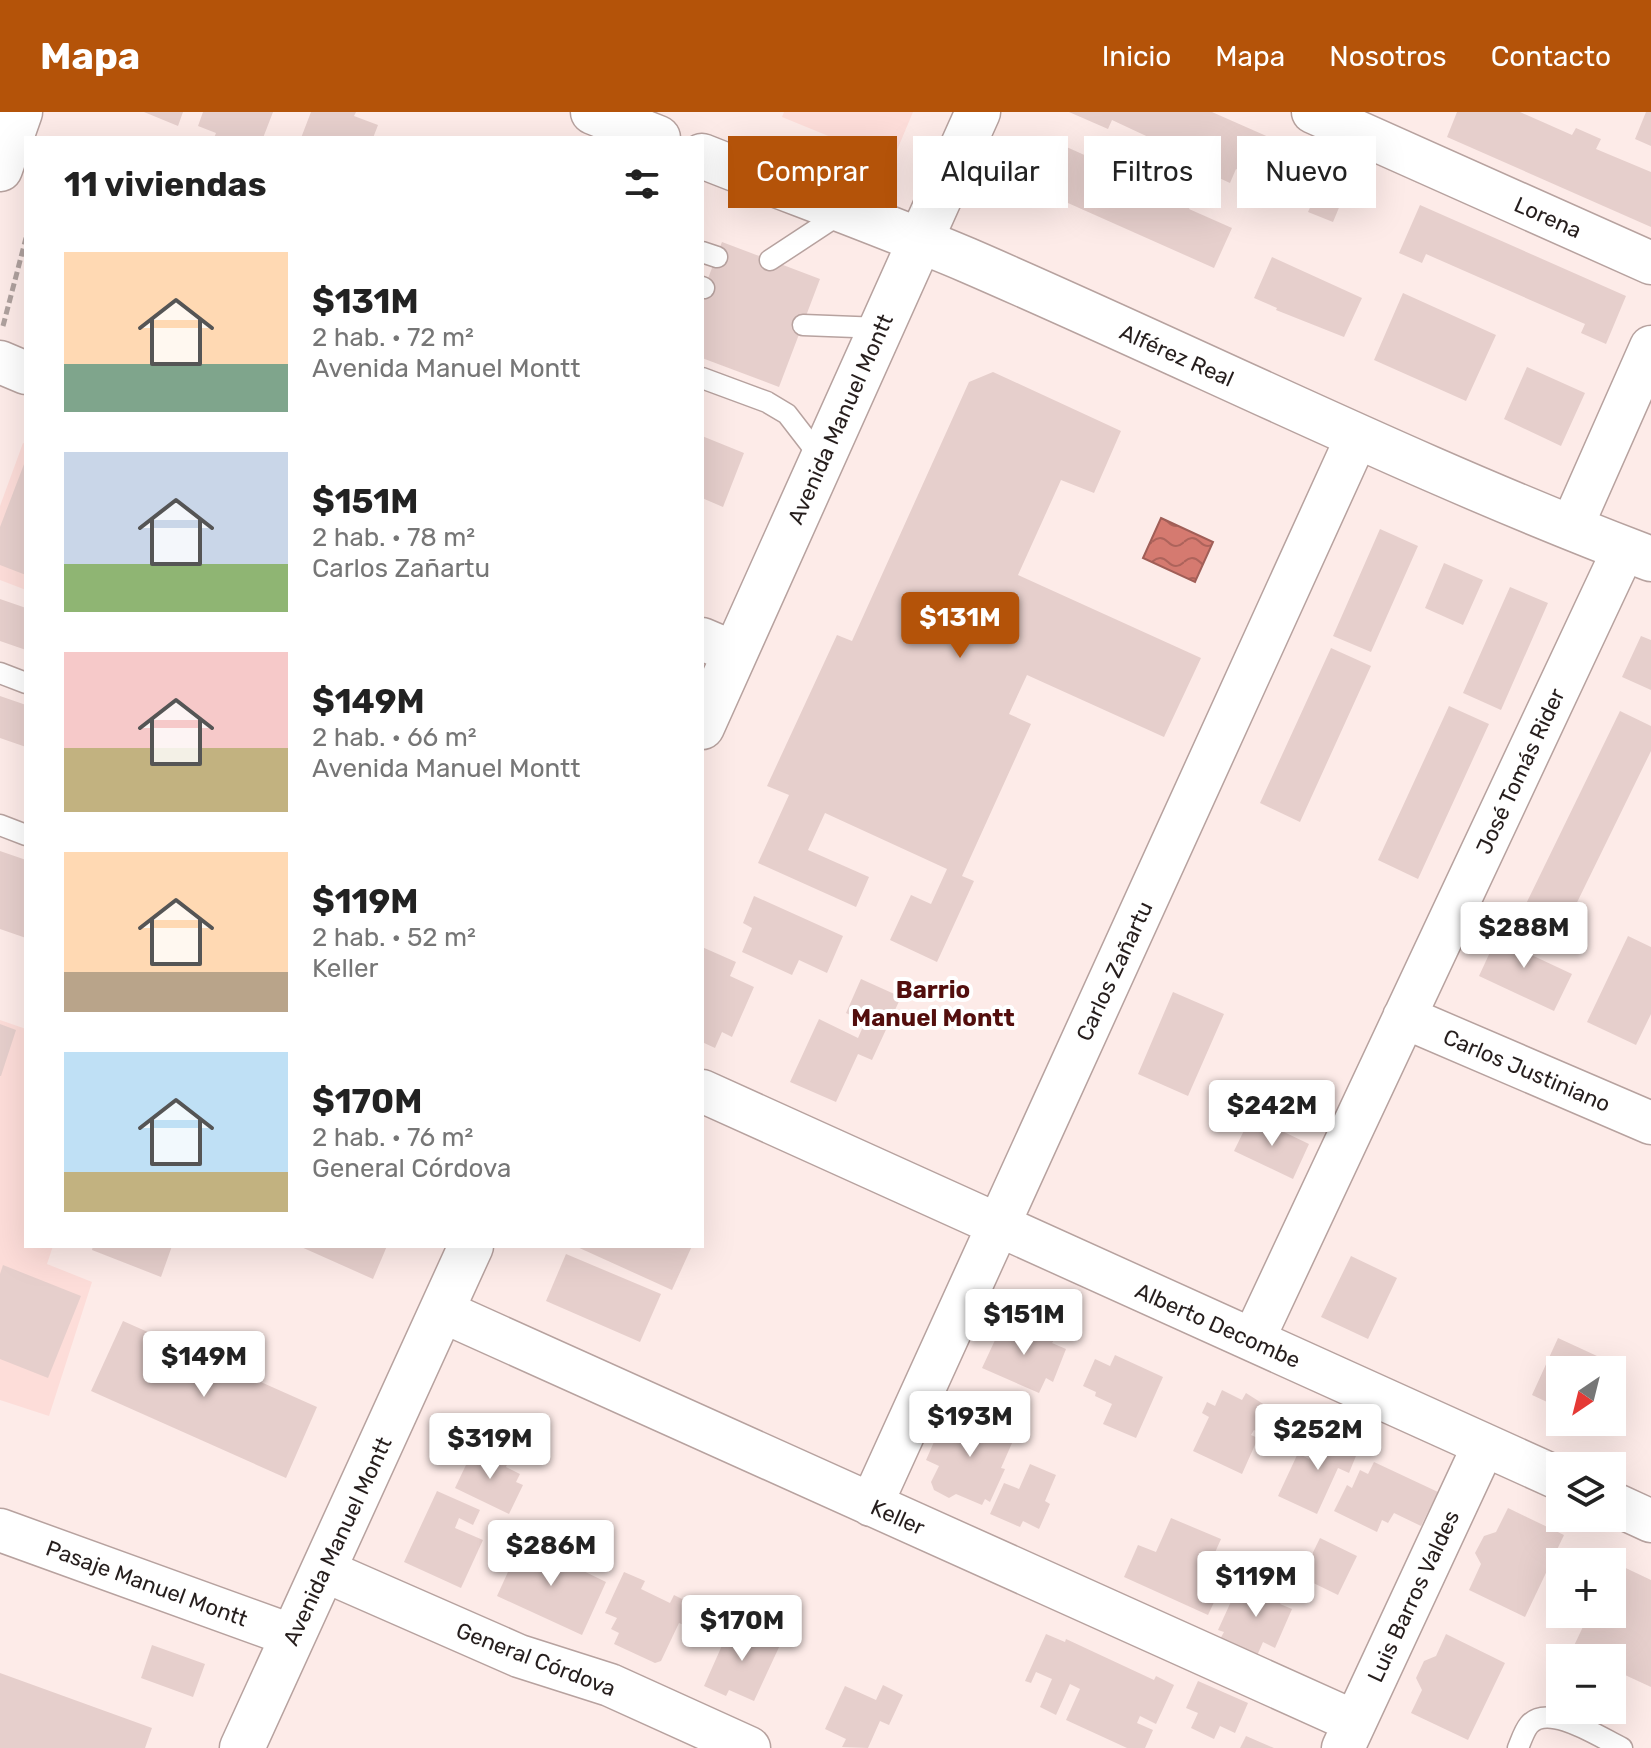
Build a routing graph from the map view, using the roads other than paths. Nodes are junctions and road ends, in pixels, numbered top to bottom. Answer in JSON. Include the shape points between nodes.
{"nodes":[{"id":1,"x":20,"y":112,"type":"edge"},
{"id":2,"x":978,"y":112,"type":"edge"},
{"id":3,"x":1313,"y":112,"type":"edge"},
{"id":4,"x":606,"y":123,"type":"edge"},
{"id":5,"x":651,"y":136,"type":"edge"},
{"id":6,"x":704,"y":157,"type":"edge"},
{"id":7,"x":0,"y":169,"type":"edge"},
{"id":8,"x":843,"y":212,"type":"junction"},
{"id":9,"x":920,"y":241,"type":"junction"},
{"id":10,"x":770,"y":260,"type":"dead end"},
{"id":11,"x":1651,"y":263,"type":"edge"},
{"id":12,"x":803,"y":325,"type":"dead end"},
{"id":13,"x":881,"y":328,"type":"junction"},
{"id":14,"x":1651,"y":347,"type":"edge"},
{"id":15,"x":0,"y":362,"type":"edge"},
{"id":16,"x":24,"y":372,"type":"edge"},
{"id":17,"x":704,"y":378,"type":"edge"},
{"id":18,"x":1357,"y":437,"type":"junction"},
{"id":19,"x":821,"y":458,"type":"junction"},
{"id":20,"x":1571,"y":528,"type":"junction"},
{"id":21,"x":1638,"y":554,"type":"edge"},
{"id":22,"x":718,"y":646,"type":"edge"},
{"id":23,"x":0,"y":673,"type":"edge"},
{"id":24,"x":24,"y":682,"type":"edge"},
{"id":25,"x":704,"y":717,"type":"edge"},
{"id":26,"x":0,"y":825,"type":"edge"},
{"id":27,"x":24,"y":834,"type":"edge"},
{"id":28,"x":1404,"y":1017,"type":"junction"},
{"id":29,"x":704,"y":1092,"type":"edge"},
{"id":30,"x":1651,"y":1123,"type":"edge"},
{"id":31,"x":998,"y":1225,"type":"junction"},
{"id":32,"x":470,"y":1248,"type":"edge"},
{"id":33,"x":442,"y":1311,"type":"junction"},
{"id":34,"x":1253,"y":1340,"type":"junction"},
{"id":35,"x":1484,"y":1445,"type":"junction"},
{"id":36,"x":1546,"y":1473,"type":"edge"},
{"id":37,"x":871,"y":1505,"type":"junction"},
{"id":38,"x":1626,"y":1509,"type":"edge"},
{"id":39,"x":1651,"y":1521,"type":"edge"},
{"id":40,"x":0,"y":1530,"type":"edge"},
{"id":41,"x":323,"y":1570,"type":"junction"},
{"id":42,"x":293,"y":1636,"type":"junction"},
{"id":43,"x":1349,"y":1735,"type":"edge"},
{"id":44,"x":242,"y":1748,"type":"edge"},
{"id":45,"x":749,"y":1748,"type":"edge"},
{"id":46,"x":1518,"y":1748,"type":"edge"},
{"id":47,"x":1622,"y":1748,"type":"edge"}],
"edges":[{"from":1,"to":7,"type":"main road"},
{"from":2,"to":9,"type":"main road","name":"Avenida Manuel Montt"},
{"from":3,"to":11,"type":"street","name":"Lorena"},
{"from":4,"to":5,"type":"main road"},
{"from":6,"to":8,"type":"main road","name":"Alférez Real"},
{"from":8,"to":9,"type":"main road","name":"Alférez Real"},
{"from":8,"to":10,"type":"lane"},
{"from":9,"to":13,"type":"main road","name":"Avenida Manuel Montt"},
{"from":9,"to":18,"type":"main road","name":"Alférez Real"},
{"from":12,"to":13,"type":"lane"},
{"from":13,"to":19,"type":"main road","name":"Avenida Manuel Montt"},
{"from":14,"to":20,"type":"street"},
{"from":15,"to":16,"type":"street"},
{"from":17,"to":19,"type":"lane","via":[[770,394]]},
{"from":18,"to":20,"type":"main road","name":"Alférez Real"},
{"from":18,"to":31,"type":"street","name":"Carlos Zañartu"},
{"from":19,"to":22,"type":"main road","name":"Avenida Manuel Montt"},
{"from":20,"to":21,"type":"main road","name":"Alférez Real"},
{"from":21,"to":28,"type":"street","name":"José Tomás Rider"},
{"from":22,"to":25,"type":"main road","name":"Avenida Manuel Montt"},
{"from":23,"to":24,"type":"lane"},
{"from":26,"to":27,"type":"lane"},
{"from":28,"to":30,"type":"street","name":"Carlos Justiniano"},
{"from":28,"to":34,"type":"street","name":"José Tomás Rider"},
{"from":29,"to":31,"type":"street","name":"Alberto Decombe"},
{"from":31,"to":34,"type":"street","name":"Alberto Decombe"},
{"from":31,"to":37,"type":"street","name":"Carlos Zañartu"},
{"from":32,"to":33,"type":"main road","name":"Avenida Manuel Montt"},
{"from":33,"to":37,"type":"street","name":"Keller"},
{"from":33,"to":41,"type":"main road","name":"Avenida Manuel Montt"},
{"from":34,"to":35,"type":"street","name":"Alberto Decombe"},
{"from":35,"to":36,"type":"street","name":"Alberto Decombe"},
{"from":35,"to":43,"type":"street","name":"Luis Barros Valdes"},
{"from":37,"to":43,"type":"street","name":"Keller"},
{"from":38,"to":39,"type":"street"},
{"from":40,"to":42,"type":"street","name":"Pasaje Manuel Montt"},
{"from":41,"to":42,"type":"main road","name":"Avenida Manuel Montt"},
{"from":41,"to":45,"type":"street","name":"General Córdova","via":[[519,1656],[610,1685]]},
{"from":42,"to":44,"type":"main road","name":"Avenida Manuel Montt"},
{"from":46,"to":47,"type":"lane","via":[[1530,1724],[1541,1716],[1557,1716]]}]}
